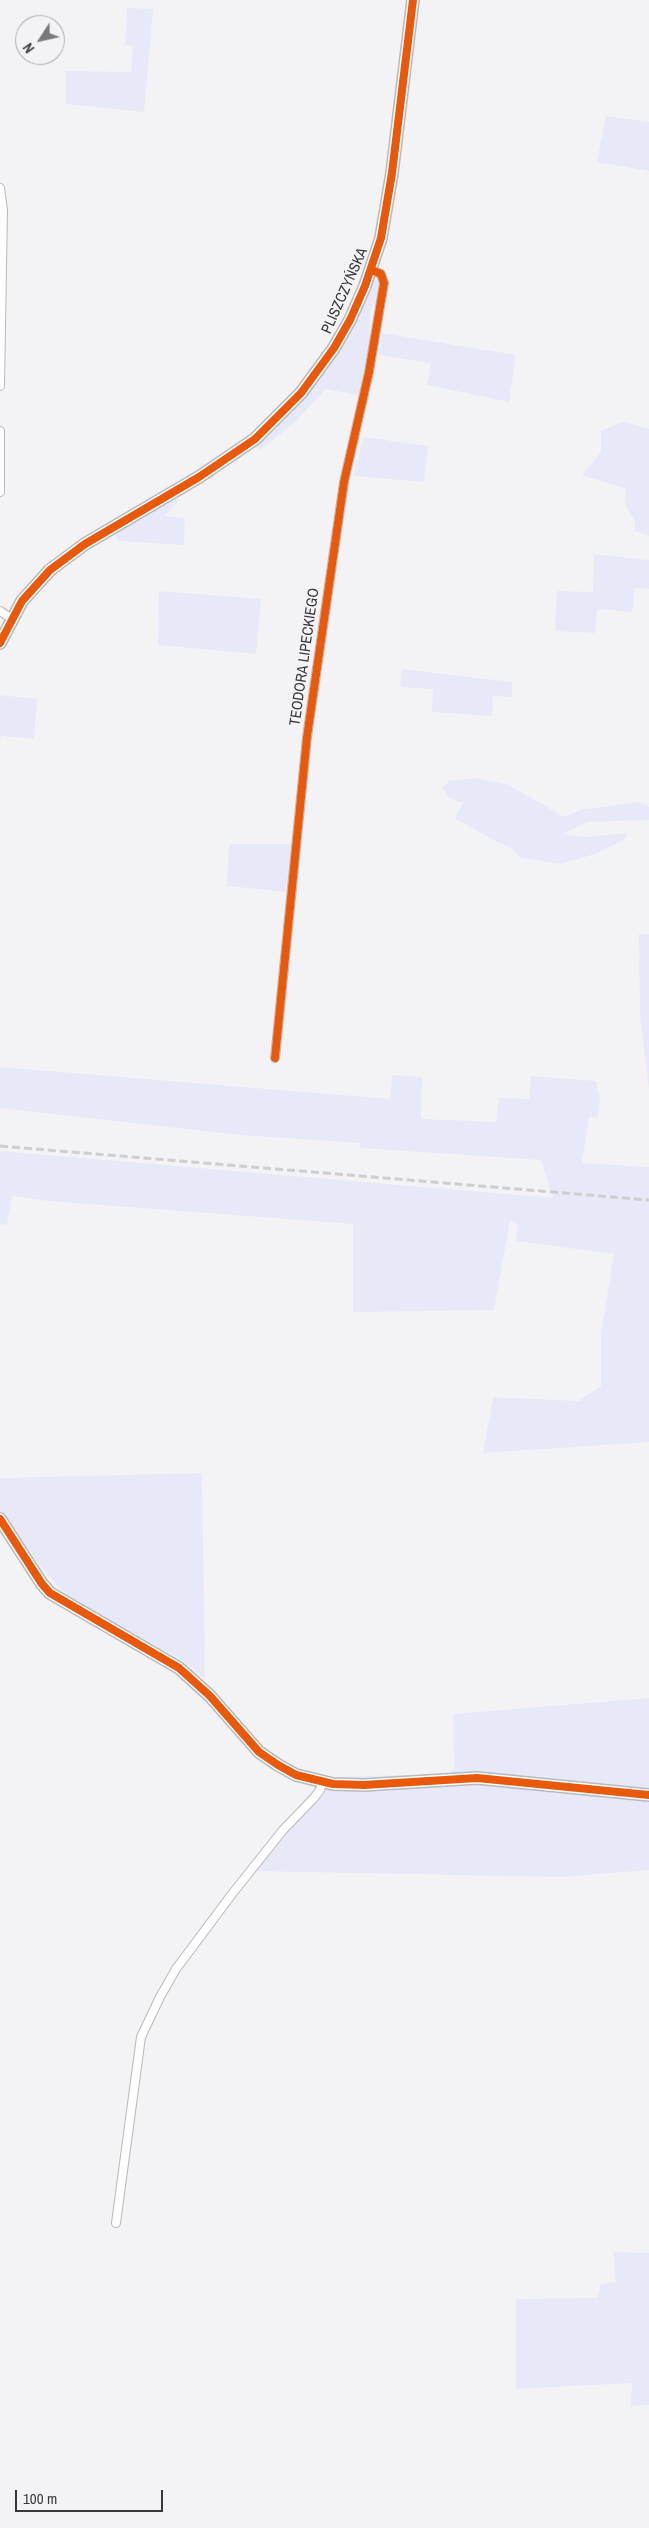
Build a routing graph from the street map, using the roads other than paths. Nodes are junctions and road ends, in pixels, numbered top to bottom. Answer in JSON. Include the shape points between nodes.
{"nodes":[{"id":1,"x":413,"y":0,"type":"edge"},
{"id":2,"x":0,"y":188,"type":"edge"},
{"id":3,"x":372,"y":270,"type":"junction"},
{"id":4,"x":0,"y":386,"type":"edge"},
{"id":5,"x":0,"y":430,"type":"edge"},
{"id":6,"x":0,"y":492,"type":"edge"},
{"id":7,"x":0,"y":611,"type":"edge"},
{"id":8,"x":12,"y":618,"type":"junction"},
{"id":9,"x":0,"y":643,"type":"edge"},
{"id":10,"x":275,"y":1058,"type":"dead end"},
{"id":11,"x":0,"y":1518,"type":"edge"},
{"id":12,"x":322,"y":1783,"type":"junction"},
{"id":13,"x":649,"y":1795,"type":"edge"},
{"id":14,"x":116,"y":2223,"type":"dead end"}],
"edges":[{"from":1,"to":3,"type":"street","name":"PLISZCZYŃSKA","via":[[388,207]]},
{"from":2,"to":4,"type":"street","via":[[3,210]]},
{"from":3,"to":8,"type":"street","name":"PLISZCZYŃSKA","via":[[334,348],[306,387],[277,418],[219,464],[68,555],[37,582]]},
{"from":3,"to":10,"type":"street","name":"TEODORA LIPECKIEGO","via":[[381,274],[384,283],[369,372],[344,482],[308,728]]},
{"from":5,"to":6,"type":"street"},
{"from":7,"to":8,"type":"street"},
{"from":8,"to":9,"type":"street","name":"PLISZCZYŃSKA"},
{"from":11,"to":12,"type":"street","via":[[50,1593],[179,1668],[210,1696],[264,1756],[290,1772]]},
{"from":12,"to":13,"type":"street","via":[[364,1785],[478,1778]]},
{"from":12,"to":14,"type":"street","via":[[320,1790],[283,1830],[176,1969],[152,2013],[141,2037]]}]}
